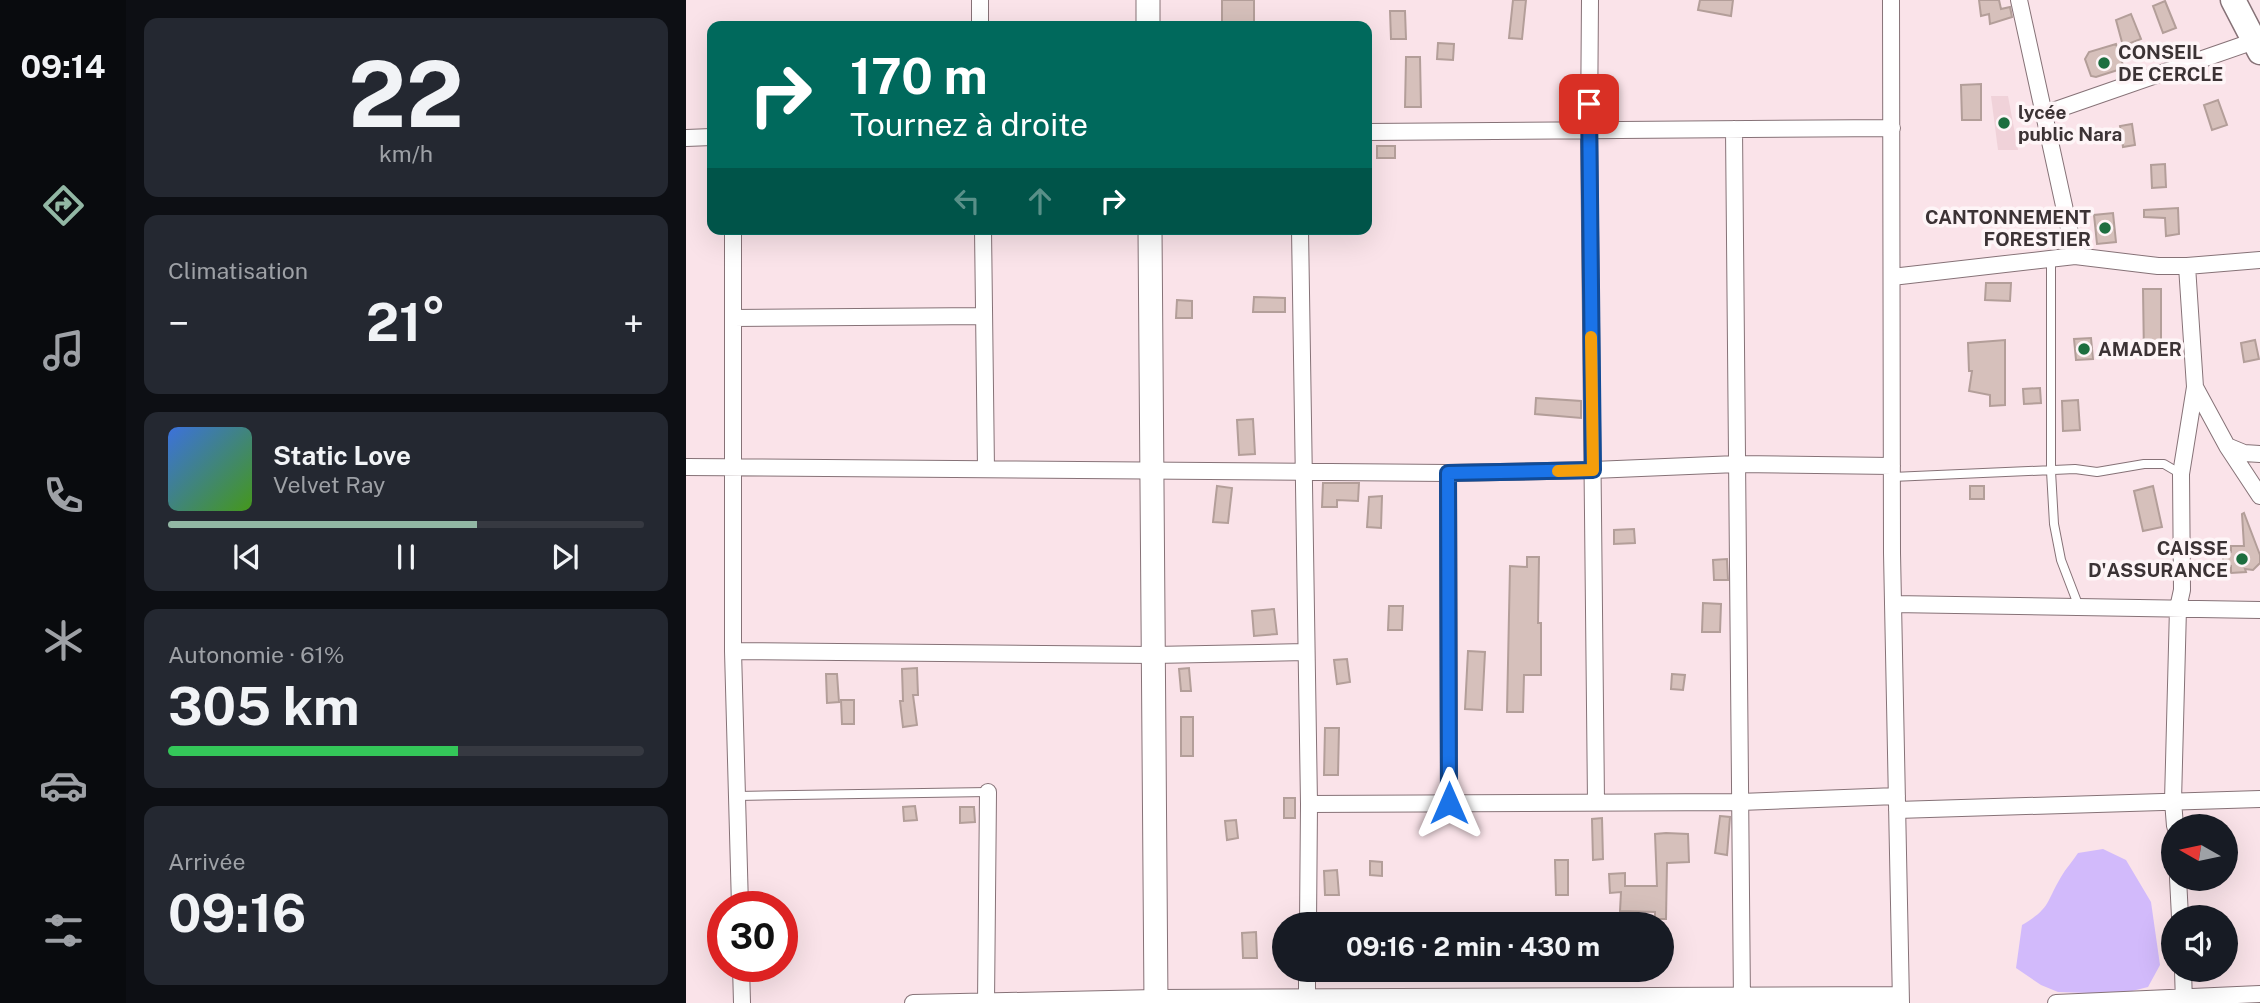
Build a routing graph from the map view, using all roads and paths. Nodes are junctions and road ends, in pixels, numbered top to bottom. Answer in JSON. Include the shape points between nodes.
{"nodes":[{"id":1,"x":980,"y":0,"type":"edge"},
{"id":2,"x":1148,"y":0,"type":"edge"},
{"id":3,"x":1590,"y":0,"type":"edge"},
{"id":4,"x":1891,"y":0,"type":"edge"},
{"id":5,"x":2019,"y":0,"type":"edge"},
{"id":6,"x":2233,"y":0,"type":"edge"},
{"id":7,"x":980,"y":21,"type":"edge"},
{"id":8,"x":1148,"y":21,"type":"edge"},
{"id":9,"x":2258,"y":44,"type":"edge"},
{"id":10,"x":2044,"y":114,"type":"junction"},
{"id":11,"x":1892,"y":128,"type":"junction"},
{"id":12,"x":1589,"y":130,"type":"junction"},
{"id":13,"x":1734,"y":130,"type":"junction"},
{"id":14,"x":1372,"y":132,"type":"edge"},
{"id":15,"x":707,"y":137,"type":"edge"},
{"id":16,"x":686,"y":138,"type":"edge"},
{"id":17,"x":733,"y":235,"type":"edge"},
{"id":18,"x":983,"y":235,"type":"edge"},
{"id":19,"x":1150,"y":235,"type":"edge"},
{"id":20,"x":1300,"y":235,"type":"edge"},
{"id":21,"x":2075,"y":256,"type":"junction"},
{"id":22,"x":2051,"y":258,"type":"junction"},
{"id":23,"x":2260,"y":260,"type":"edge"},
{"id":24,"x":2187,"y":266,"type":"junction"},
{"id":25,"x":1892,"y":277,"type":"junction"},
{"id":26,"x":984,"y":316,"type":"junction"},
{"id":27,"x":733,"y":318,"type":"junction"},
{"id":28,"x":2195,"y":387,"type":"junction"},
{"id":29,"x":2227,"y":446,"type":"junction"},
{"id":30,"x":2260,"y":454,"type":"edge"},
{"id":31,"x":1737,"y":464,"type":"junction"},
{"id":32,"x":686,"y":467,"type":"edge"},
{"id":33,"x":733,"y":467,"type":"junction"},
{"id":34,"x":986,"y":469,"type":"junction"},
{"id":35,"x":1152,"y":470,"type":"junction"},
{"id":36,"x":1593,"y":470,"type":"junction"},
{"id":37,"x":1892,"y":471,"type":"junction"},
{"id":38,"x":2051,"y":471,"type":"junction"},
{"id":39,"x":1303,"y":472,"type":"junction"},
{"id":40,"x":1448,"y":473,"type":"junction"},
{"id":41,"x":2181,"y":474,"type":"junction"},
{"id":42,"x":2260,"y":496,"type":"edge"},
{"id":43,"x":1893,"y":604,"type":"junction"},
{"id":44,"x":2079,"y":607,"type":"junction"},
{"id":45,"x":2178,"y":608,"type":"junction"},
{"id":46,"x":2260,"y":610,"type":"edge"},
{"id":47,"x":733,"y":651,"type":"junction"},
{"id":48,"x":1306,"y":652,"type":"junction"},
{"id":49,"x":1153,"y":655,"type":"junction"},
{"id":50,"x":988,"y":792,"type":"joint"},
{"id":51,"x":737,"y":796,"type":"junction"},
{"id":52,"x":2260,"y":799,"type":"edge"},
{"id":53,"x":2173,"y":801,"type":"junction"},
{"id":54,"x":1596,"y":802,"type":"junction"},
{"id":55,"x":1740,"y":802,"type":"junction"},
{"id":56,"x":1449,"y":803,"type":"junction"},
{"id":57,"x":1897,"y":803,"type":"junction"},
{"id":58,"x":1309,"y":804,"type":"junction"},
{"id":59,"x":2174,"y":814,"type":"edge"},
{"id":60,"x":740,"y":891,"type":"edge"},
{"id":61,"x":1308,"y":912,"type":"edge"},
{"id":62,"x":741,"y":982,"type":"edge"},
{"id":63,"x":1307,"y":982,"type":"edge"},
{"id":64,"x":2183,"y":982,"type":"edge"},
{"id":65,"x":2260,"y":994,"type":"edge"},
{"id":66,"x":1742,"y":999,"type":"edge"},
{"id":67,"x":1900,"y":999,"type":"edge"},
{"id":68,"x":1156,"y":1000,"type":"edge"},
{"id":69,"x":1307,"y":1000,"type":"edge"},
{"id":70,"x":2184,"y":1000,"type":"edge"},
{"id":71,"x":986,"y":1002,"type":"edge"},
{"id":72,"x":742,"y":1003,"type":"edge"},
{"id":73,"x":913,"y":1003,"type":"edge"},
{"id":74,"x":2056,"y":1003,"type":"edge"}],
"edges":[{"from":1,"to":7,"type":"street"},
{"from":2,"to":8,"type":"street"},
{"from":3,"to":12,"type":"street"},
{"from":4,"to":11,"type":"street"},
{"from":5,"to":10,"type":"street"},
{"from":6,"to":9,"type":"main road"},
{"from":9,"to":10,"type":"street"},
{"from":10,"to":21,"type":"street"},
{"from":11,"to":13,"type":"street"},
{"from":11,"to":25,"type":"street"},
{"from":12,"to":13,"type":"street"},
{"from":12,"to":14,"type":"street"},
{"from":12,"to":36,"type":"street"},
{"from":13,"to":31,"type":"street"},
{"from":15,"to":16,"type":"street"},
{"from":17,"to":27,"type":"street"},
{"from":18,"to":26,"type":"street"},
{"from":19,"to":35,"type":"street"},
{"from":20,"to":39,"type":"street"},
{"from":21,"to":22,"type":"street"},
{"from":21,"to":24,"type":"street"},
{"from":22,"to":25,"type":"street"},
{"from":22,"to":38,"type":"lane"},
{"from":23,"to":24,"type":"street"},
{"from":24,"to":28,"type":"street"},
{"from":25,"to":37,"type":"street"},
{"from":26,"to":27,"type":"street"},
{"from":26,"to":34,"type":"street"},
{"from":27,"to":33,"type":"street"},
{"from":28,"to":29,"type":"street"},
{"from":28,"to":41,"type":"street"},
{"from":29,"to":30,"type":"street"},
{"from":29,"to":42,"type":"street"},
{"from":31,"to":36,"type":"street"},
{"from":31,"to":37,"type":"street"},
{"from":31,"to":55,"type":"street"},
{"from":32,"to":33,"type":"street"},
{"from":33,"to":34,"type":"street"},
{"from":33,"to":47,"type":"street"},
{"from":34,"to":35,"type":"street"},
{"from":35,"to":39,"type":"street"},
{"from":35,"to":49,"type":"street"},
{"from":36,"to":40,"type":"street"},
{"from":36,"to":54,"type":"street"},
{"from":37,"to":38,"type":"lane"},
{"from":37,"to":43,"type":"street"},
{"from":38,"to":41,"type":"lane","via":[[2097,472],[2164,464]]},
{"from":38,"to":44,"type":"lane","via":[[2061,560]]},
{"from":39,"to":40,"type":"street"},
{"from":39,"to":48,"type":"street"},
{"from":40,"to":56,"type":"street"},
{"from":41,"to":45,"type":"street","via":[[2182,590]]},
{"from":43,"to":44,"type":"street"},
{"from":43,"to":57,"type":"street"},
{"from":44,"to":45,"type":"street"},
{"from":45,"to":46,"type":"street"},
{"from":45,"to":53,"type":"street"},
{"from":47,"to":49,"type":"street"},
{"from":47,"to":51,"type":"street"},
{"from":48,"to":49,"type":"street"},
{"from":48,"to":58,"type":"street"},
{"from":49,"to":68,"type":"street"},
{"from":50,"to":51,"type":"lane"},
{"from":50,"to":71,"type":"street"},
{"from":51,"to":60,"type":"street"},
{"from":52,"to":53,"type":"street"},
{"from":53,"to":57,"type":"street"},
{"from":53,"to":59,"type":"street"},
{"from":54,"to":55,"type":"street"},
{"from":54,"to":56,"type":"street"},
{"from":55,"to":57,"type":"street"},
{"from":55,"to":66,"type":"street"},
{"from":56,"to":58,"type":"street"},
{"from":57,"to":67,"type":"street"},
{"from":58,"to":61,"type":"street"},
{"from":62,"to":72,"type":"street"},
{"from":63,"to":69,"type":"street"},
{"from":64,"to":70,"type":"street"},
{"from":65,"to":70,"type":"street"},
{"from":66,"to":67,"type":"street"},
{"from":66,"to":69,"type":"street"},
{"from":68,"to":69,"type":"street"},
{"from":68,"to":71,"type":"street"},
{"from":70,"to":74,"type":"street"},
{"from":71,"to":73,"type":"street"}]}
